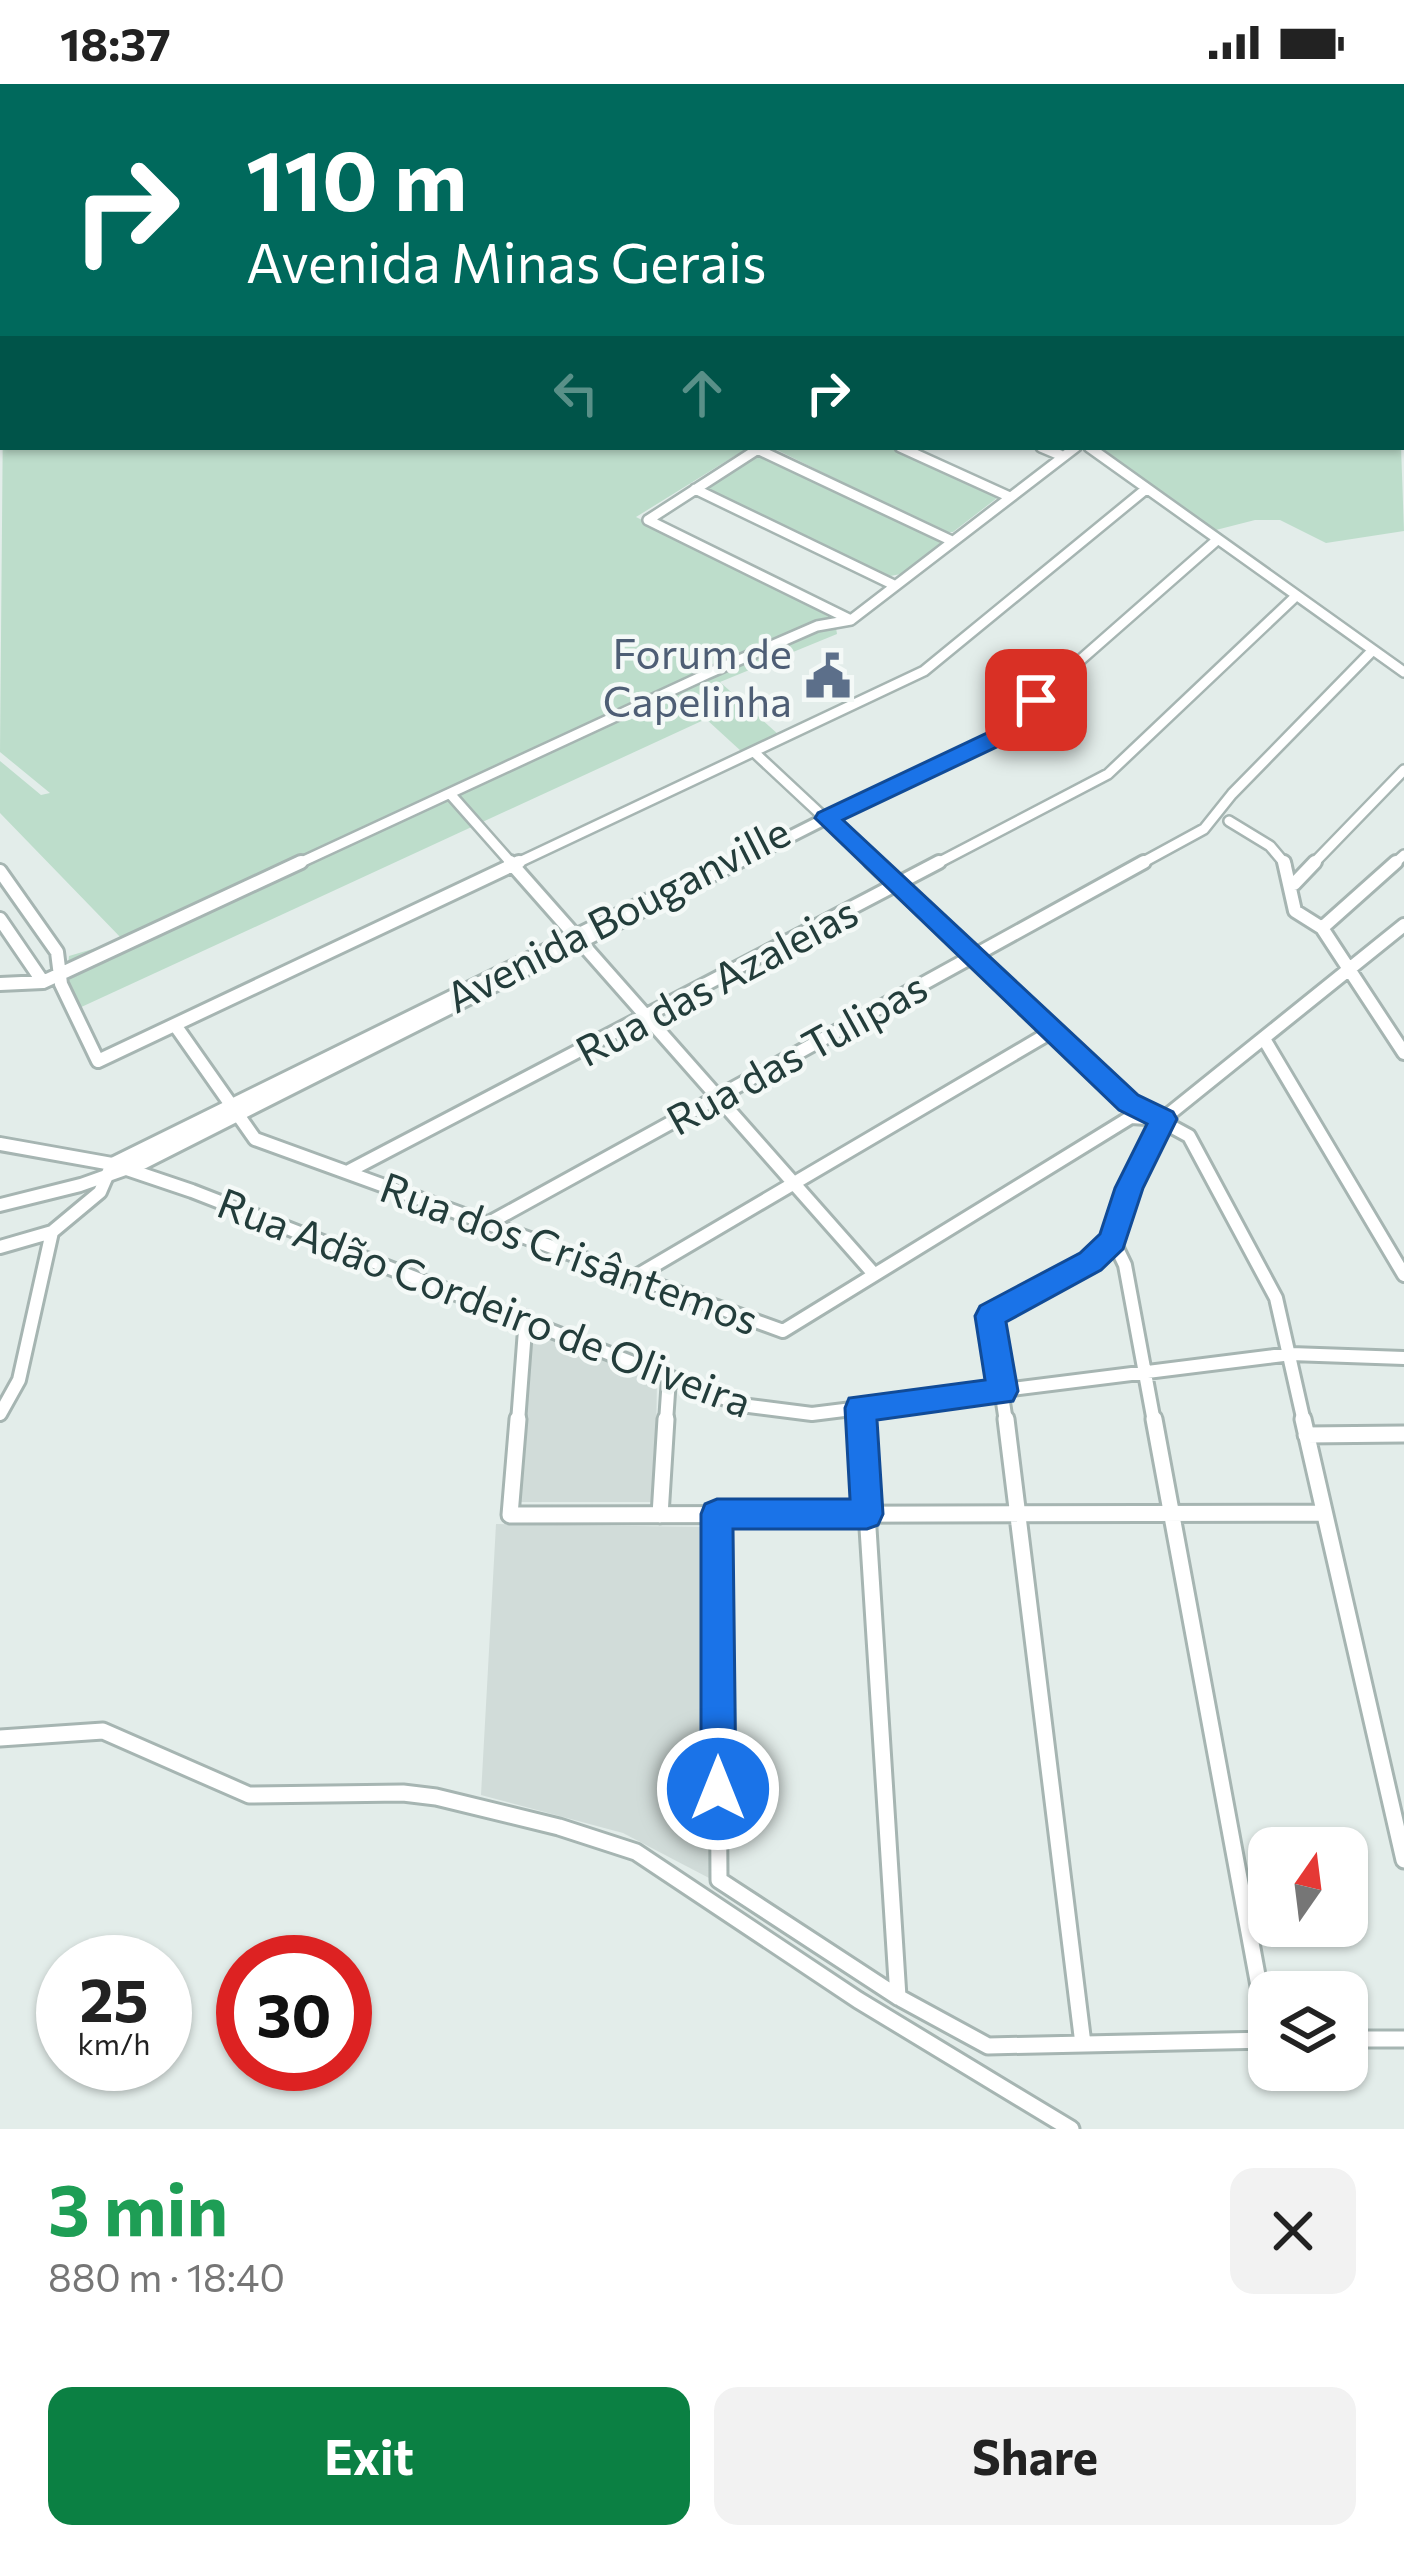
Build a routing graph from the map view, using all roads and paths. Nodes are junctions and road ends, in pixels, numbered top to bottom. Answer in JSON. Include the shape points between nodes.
{"nodes":[{"id":1,"x":756,"y":450,"type":"edge"},
{"id":2,"x":763,"y":450,"type":"edge"},
{"id":3,"x":907,"y":450,"type":"edge"},
{"id":4,"x":1048,"y":450,"type":"edge"},
{"id":5,"x":1070,"y":450,"type":"edge"},
{"id":6,"x":1093,"y":450,"type":"edge"},
{"id":7,"x":1060,"y":455,"type":"junction"},
{"id":8,"x":695,"y":489,"type":"junction"},
{"id":9,"x":1146,"y":489,"type":"junction"},
{"id":10,"x":1010,"y":497,"type":"junction"},
{"id":11,"x":950,"y":540,"type":"junction"},
{"id":12,"x":1217,"y":540,"type":"junction"},
{"id":13,"x":893,"y":585,"type":"junction"},
{"id":14,"x":1296,"y":596,"type":"junction"},
{"id":15,"x":851,"y":620,"type":"junction"},
{"id":16,"x":1372,"y":651,"type":"junction"},
{"id":17,"x":1404,"y":672,"type":"edge"},
{"id":18,"x":1036,"y":700,"type":"joint"},
{"id":19,"x":755,"y":753,"type":"junction"},
{"id":20,"x":1404,"y":770,"type":"edge"},
{"id":21,"x":452,"y":796,"type":"junction"},
{"id":22,"x":823,"y":815,"type":"junction"},
{"id":23,"x":1229,"y":821,"type":"dead end"},
{"id":24,"x":1404,"y":855,"type":"edge"},
{"id":25,"x":515,"y":865,"type":"junction"},
{"id":26,"x":1,"y":872,"type":"edge"},
{"id":27,"x":898,"y":884,"type":"junction"},
{"id":28,"x":1294,"y":884,"type":"junction"},
{"id":29,"x":0,"y":919,"type":"edge"},
{"id":30,"x":1404,"y":925,"type":"edge"},
{"id":31,"x":1322,"y":928,"type":"junction"},
{"id":32,"x":579,"y":940,"type":"junction"},
{"id":33,"x":972,"y":956,"type":"junction"},
{"id":34,"x":1349,"y":969,"type":"junction"},
{"id":35,"x":58,"y":974,"type":"junction"},
{"id":36,"x":43,"y":982,"type":"junction"},
{"id":37,"x":0,"y":984,"type":"edge"},
{"id":38,"x":647,"y":1016,"type":"junction"},
{"id":39,"x":175,"y":1025,"type":"junction"},
{"id":40,"x":1051,"y":1032,"type":"junction"},
{"id":41,"x":1264,"y":1040,"type":"junction"},
{"id":42,"x":1404,"y":1051,"type":"edge"},
{"id":43,"x":715,"y":1095,"type":"junction"},
{"id":44,"x":233,"y":1108,"type":"junction"},
{"id":45,"x":1163,"y":1119,"type":"junction"},
{"id":46,"x":0,"y":1144,"type":"edge"},
{"id":47,"x":115,"y":1170,"type":"junction"},
{"id":48,"x":349,"y":1171,"type":"junction"},
{"id":49,"x":792,"y":1180,"type":"junction"},
{"id":50,"x":0,"y":1205,"type":"edge"},
{"id":51,"x":489,"y":1223,"type":"junction"},
{"id":52,"x":52,"y":1232,"type":"junction"},
{"id":53,"x":1113,"y":1240,"type":"junction"},
{"id":54,"x":0,"y":1247,"type":"edge"},
{"id":55,"x":873,"y":1273,"type":"junction"},
{"id":56,"x":1404,"y":1275,"type":"edge"},
{"id":57,"x":633,"y":1278,"type":"junction"},
{"id":58,"x":526,"y":1317,"type":"junction"},
{"id":59,"x":1291,"y":1354,"type":"junction"},
{"id":60,"x":1404,"y":1358,"type":"edge"},
{"id":61,"x":1144,"y":1372,"type":"junction"},
{"id":62,"x":669,"y":1378,"type":"junction"},
{"id":63,"x":19,"y":1380,"type":"junction"},
{"id":64,"x":0,"y":1386,"type":"edge"},
{"id":65,"x":1002,"y":1391,"type":"junction"},
{"id":66,"x":0,"y":1408,"type":"edge"},
{"id":67,"x":860,"y":1408,"type":"junction"},
{"id":68,"x":1404,"y":1434,"type":"edge"},
{"id":69,"x":1306,"y":1435,"type":"junction"},
{"id":70,"x":1171,"y":1513,"type":"junction"},
{"id":71,"x":1323,"y":1513,"type":"junction"},
{"id":72,"x":717,"y":1514,"type":"junction"},
{"id":73,"x":867,"y":1514,"type":"junction"},
{"id":74,"x":1020,"y":1514,"type":"junction"},
{"id":75,"x":660,"y":1515,"type":"junction"},
{"id":76,"x":0,"y":1738,"type":"edge"},
{"id":77,"x":1404,"y":1860,"type":"edge"},
{"id":78,"x":1256,"y":1971,"type":"edge"},
{"id":79,"x":898,"y":1996,"type":"junction"},
{"id":80,"x":1368,"y":2039,"type":"edge"},
{"id":81,"x":1404,"y":2039,"type":"edge"},
{"id":82,"x":1248,"y":2040,"type":"edge"},
{"id":83,"x":1083,"y":2044,"type":"junction"},
{"id":84,"x":1071,"y":2129,"type":"edge"}],
"edges":[{"from":1,"to":8,"type":"street"},
{"from":2,"to":11,"type":"street"},
{"from":3,"to":10,"type":"street"},
{"from":4,"to":7,"type":"street"},
{"from":5,"to":7,"type":"street"},
{"from":6,"to":9,"type":"street"},
{"from":7,"to":10,"type":"street"},
{"from":8,"to":13,"type":"street"},
{"from":8,"to":15,"type":"street","via":[[648,520]]},
{"from":9,"to":12,"type":"street"},
{"from":9,"to":19,"type":"street","via":[[924,671]]},
{"from":10,"to":11,"type":"street"},
{"from":11,"to":13,"type":"street"},
{"from":12,"to":14,"type":"street"},
{"from":12,"to":18,"type":"street"},
{"from":13,"to":15,"type":"street"},
{"from":14,"to":16,"type":"street"},
{"from":14,"to":27,"type":"street","name":"Rua das Azaleias","via":[[1108,774]]},
{"from":15,"to":21,"type":"street","via":[[817,626],[707,674]]},
{"from":16,"to":17,"type":"street"},
{"from":16,"to":33,"type":"street","name":"Rua das Tulipas","via":[[1204,829]]},
{"from":18,"to":22,"type":"street","name":"Avenida Bouganville","via":[[1016,728]]},
{"from":19,"to":22,"type":"street"},
{"from":19,"to":25,"type":"street"},
{"from":20,"to":28,"type":"street"},
{"from":21,"to":25,"type":"street"},
{"from":21,"to":35,"type":"street"},
{"from":22,"to":27,"type":"street"},
{"from":22,"to":32,"type":"street","name":"Avenida Bouganville"},
{"from":23,"to":28,"type":"street","via":[[1271,844]]},
{"from":24,"to":31,"type":"street"},
{"from":25,"to":32,"type":"street"},
{"from":25,"to":39,"type":"street"},
{"from":26,"to":35,"type":"street","via":[[57,952]]},
{"from":27,"to":33,"type":"street"},
{"from":27,"to":38,"type":"street","name":"Rua das Azaleias"},
{"from":28,"to":31,"type":"street","via":[[1295,911]]},
{"from":29,"to":36,"type":"street"},
{"from":30,"to":34,"type":"street","name":"Rua dos Crisântemos"},
{"from":31,"to":34,"type":"street"},
{"from":32,"to":38,"type":"street"},
{"from":32,"to":44,"type":"street","name":"Avenida Bouganville"},
{"from":33,"to":40,"type":"street"},
{"from":33,"to":43,"type":"street","name":"Rua das Tulipas"},
{"from":34,"to":41,"type":"street","name":"Rua dos Crisântemos"},
{"from":34,"to":42,"type":"street"},
{"from":35,"to":36,"type":"street"},
{"from":35,"to":39,"type":"street","via":[[98,1061]]},
{"from":36,"to":37,"type":"street"},
{"from":38,"to":43,"type":"street"},
{"from":38,"to":48,"type":"street","name":"Rua das Azaleias"},
{"from":39,"to":44,"type":"street","name":"Rua dos Crisântemos"},
{"from":40,"to":45,"type":"street","via":[[1128,1103]]},
{"from":40,"to":49,"type":"street"},
{"from":41,"to":45,"type":"street","name":"Rua dos Crisântemos"},
{"from":41,"to":56,"type":"street"},
{"from":43,"to":49,"type":"street"},
{"from":43,"to":51,"type":"street","name":"Rua das Tulipas"},
{"from":44,"to":47,"type":"street","name":"Avenida Bouganville"},
{"from":44,"to":48,"type":"street","name":"Rua dos Crisântemos","via":[[255,1139]]},
{"from":45,"to":53,"type":"street"},
{"from":45,"to":55,"type":"street","name":"Rua dos Crisântemos","via":[[1131,1117]]},
{"from":45,"to":59,"type":"street","via":[[1189,1136],[1276,1298]]},
{"from":46,"to":47,"type":"street","name":"Rua Adão Cordeiro de Oliveira"},
{"from":47,"to":50,"type":"street","name":"Avenida Bouganville"},
{"from":47,"to":52,"type":"street"},
{"from":47,"to":58,"type":"street","name":"Rua Adão Cordeiro de Oliveira"},
{"from":48,"to":51,"type":"street","name":"Rua dos Crisântemos"},
{"from":49,"to":55,"type":"street"},
{"from":49,"to":57,"type":"street"},
{"from":51,"to":57,"type":"street","name":"Rua dos Crisântemos"},
{"from":52,"to":54,"type":"street"},
{"from":52,"to":63,"type":"street"},
{"from":53,"to":61,"type":"street"},
{"from":53,"to":65,"type":"street","via":[[1091,1261],[990,1316]]},
{"from":55,"to":57,"type":"street","name":"Rua dos Crisântemos","via":[[783,1331]]},
{"from":58,"to":62,"type":"street","name":"Rua Adão Cordeiro de Oliveira"},
{"from":58,"to":75,"type":"street","via":[[511,1515]]},
{"from":59,"to":60,"type":"street","name":"Rua Adão Cordeiro de Oliveira"},
{"from":59,"to":61,"type":"street","name":"Rua Adão Cordeiro de Oliveira"},
{"from":59,"to":69,"type":"street"},
{"from":61,"to":65,"type":"street","name":"Rua Adão Cordeiro de Oliveira"},
{"from":61,"to":70,"type":"street"},
{"from":62,"to":67,"type":"street","name":"Rua Adão Cordeiro de Oliveira","via":[[741,1405],[812,1414]]},
{"from":62,"to":75,"type":"street"},
{"from":63,"to":64,"type":"street"},
{"from":63,"to":66,"type":"street"},
{"from":65,"to":67,"type":"street","name":"Rua Adão Cordeiro de Oliveira"},
{"from":65,"to":74,"type":"street"},
{"from":67,"to":73,"type":"street"},
{"from":68,"to":69,"type":"street"},
{"from":69,"to":71,"type":"street"},
{"from":70,"to":71,"type":"street"},
{"from":70,"to":74,"type":"street"},
{"from":70,"to":78,"type":"street"},
{"from":71,"to":77,"type":"street"},
{"from":72,"to":73,"type":"street"},
{"from":72,"to":75,"type":"street"},
{"from":72,"to":79,"type":"street","via":[[719,1880]]},
{"from":73,"to":74,"type":"street"},
{"from":73,"to":79,"type":"street"},
{"from":74,"to":83,"type":"street"},
{"from":76,"to":84,"type":"street","via":[[93,1729],[226,1790],[436,1797],[636,1852]]},
{"from":79,"to":83,"type":"street","via":[[988,2046]]},
{"from":80,"to":81,"type":"street"},
{"from":82,"to":83,"type":"street"}]}
